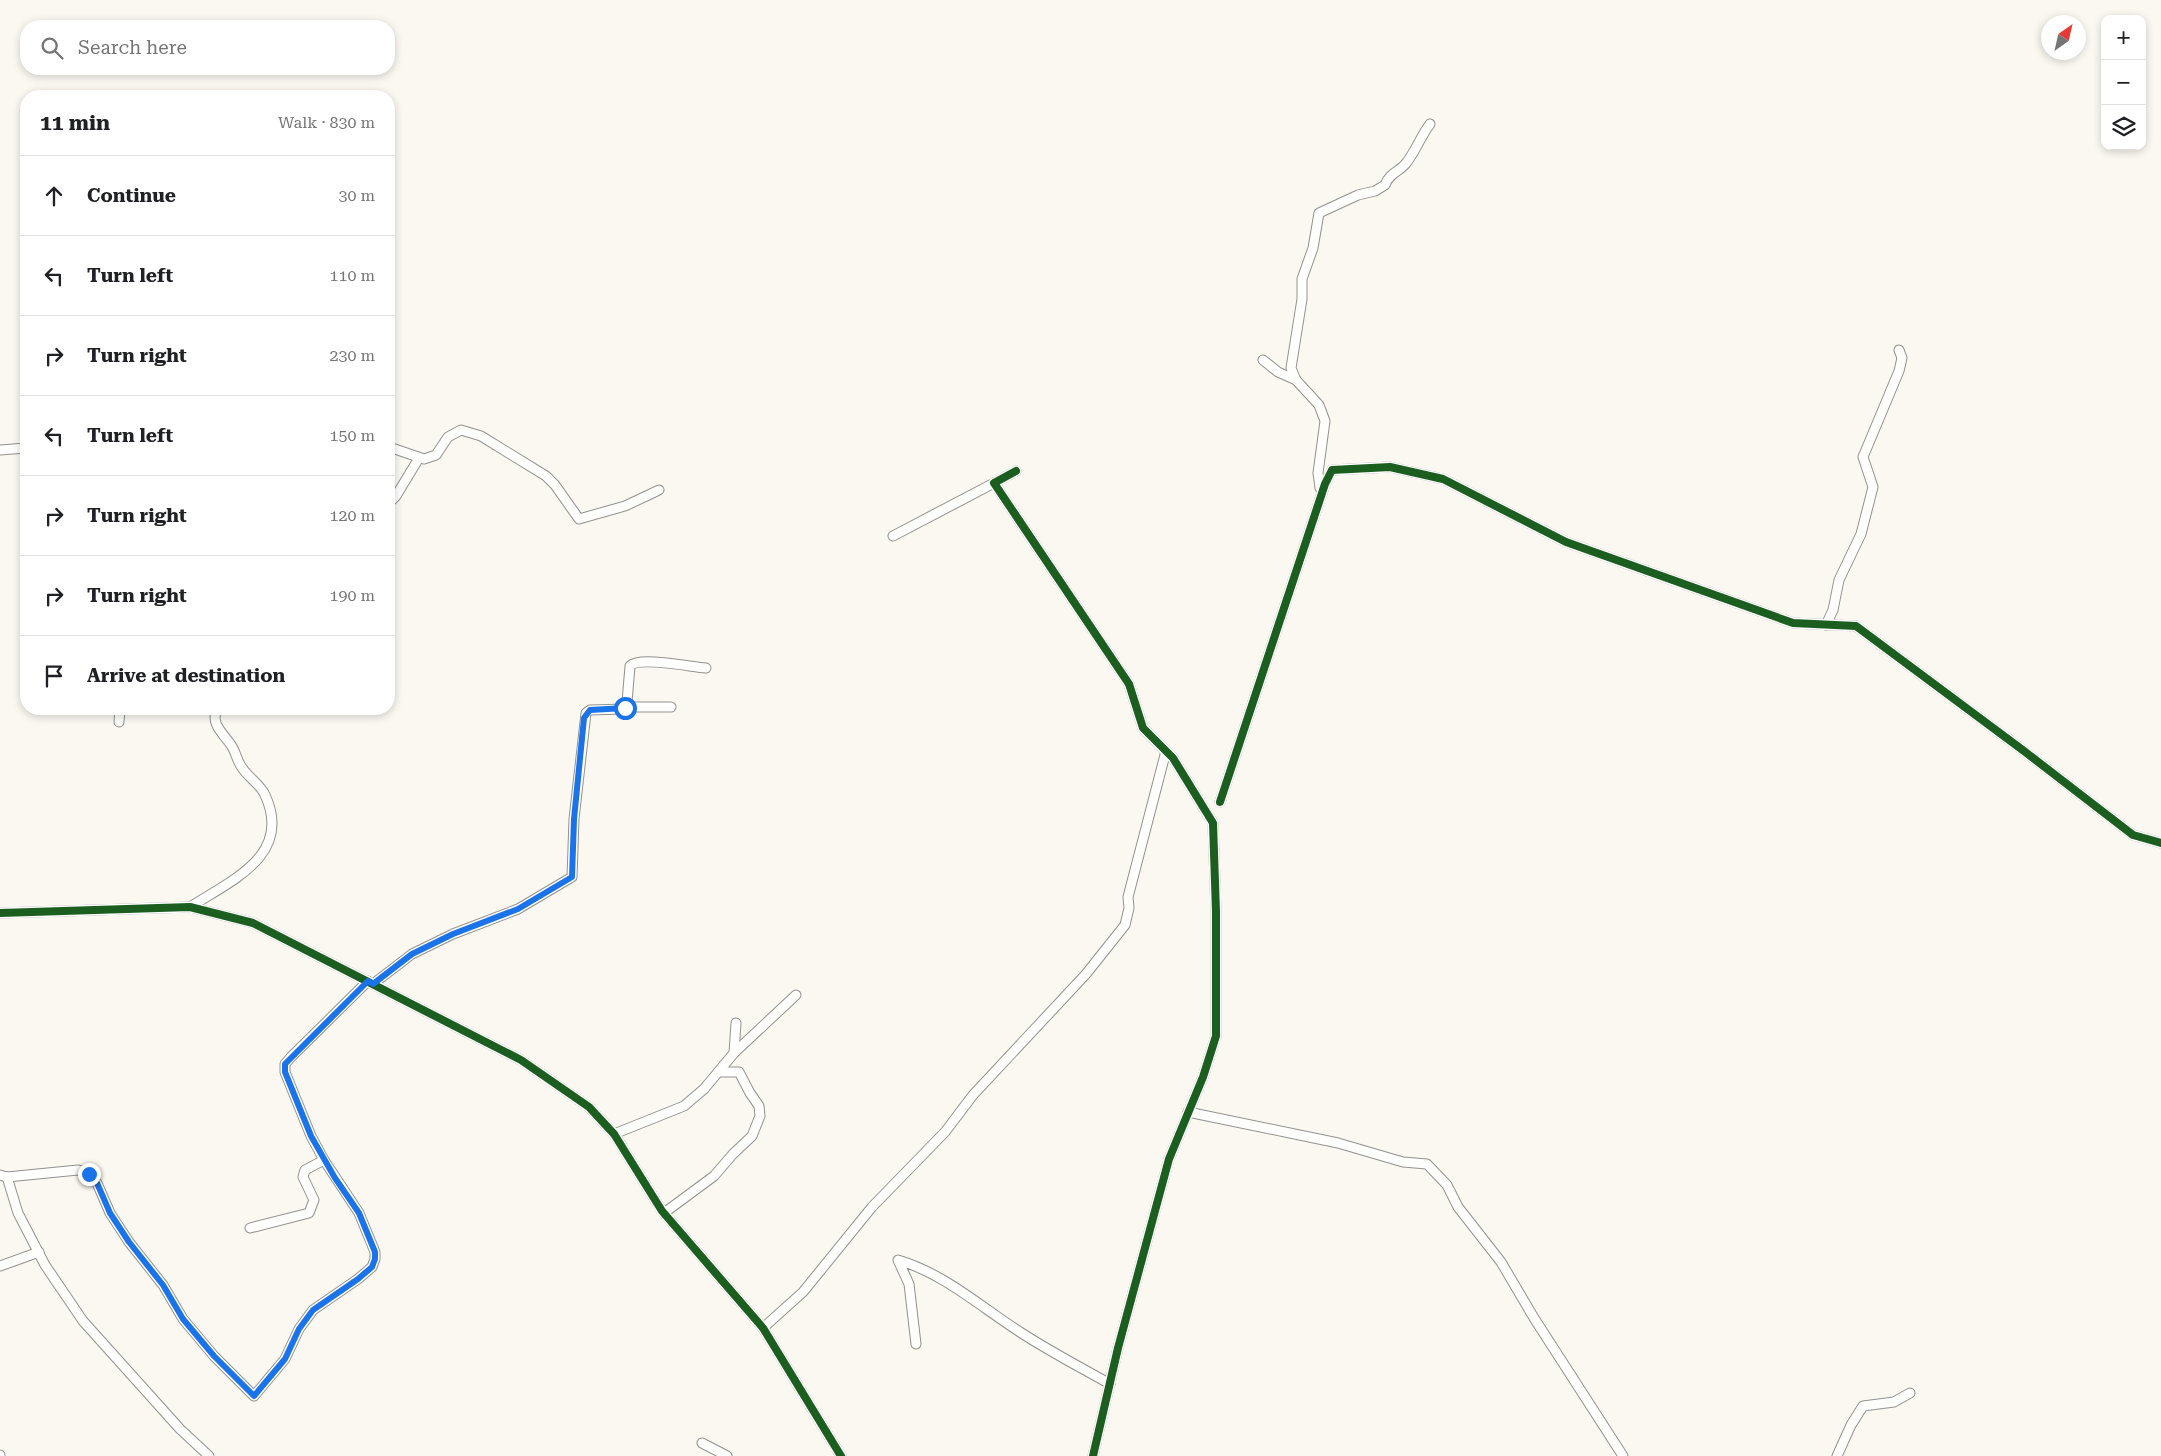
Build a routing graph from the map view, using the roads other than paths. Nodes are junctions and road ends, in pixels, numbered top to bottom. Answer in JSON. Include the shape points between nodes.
{"nodes":[{"id":1,"x":1430,"y":124,"type":"dead end"},
{"id":2,"x":1899,"y":350,"type":"dead end"},
{"id":3,"x":1262,"y":360,"type":"dead end"},
{"id":4,"x":1296,"y":380,"type":"junction"},
{"id":5,"x":20,"y":448,"type":"edge"},
{"id":6,"x":395,"y":449,"type":"edge"},
{"id":7,"x":0,"y":450,"type":"edge"},
{"id":8,"x":419,"y":458,"type":"junction"},
{"id":9,"x":1016,"y":471,"type":"dead end"},
{"id":10,"x":994,"y":483,"type":"junction"},
{"id":11,"x":1325,"y":484,"type":"junction"},
{"id":12,"x":659,"y":490,"type":"dead end"},
{"id":13,"x":395,"y":497,"type":"edge"},
{"id":14,"x":893,"y":536,"type":"dead end"},
{"id":15,"x":1826,"y":625,"type":"junction"},
{"id":16,"x":706,"y":668,"type":"dead end"},
{"id":17,"x":626,"y":707,"type":"junction"},
{"id":18,"x":671,"y":707,"type":"dead end"},
{"id":19,"x":120,"y":715,"type":"edge"},
{"id":20,"x":214,"y":715,"type":"edge"},
{"id":21,"x":119,"y":722,"type":"dead end"},
{"id":22,"x":1166,"y":751,"type":"junction"},
{"id":23,"x":1220,"y":802,"type":"dead end"},
{"id":24,"x":2161,"y":843,"type":"edge"},
{"id":25,"x":190,"y":907,"type":"junction"},
{"id":26,"x":0,"y":913,"type":"edge"},
{"id":27,"x":371,"y":983,"type":"junction"},
{"id":28,"x":796,"y":995,"type":"dead end"},
{"id":29,"x":736,"y":1024,"type":"dead end"},
{"id":30,"x":734,"y":1054,"type":"junction"},
{"id":31,"x":720,"y":1072,"type":"junction"},
{"id":32,"x":1188,"y":1112,"type":"junction"},
{"id":33,"x":614,"y":1134,"type":"junction"},
{"id":34,"x":324,"y":1160,"type":"junction"},
{"id":35,"x":3,"y":1176,"type":"edge"},
{"id":36,"x":664,"y":1213,"type":"junction"},
{"id":37,"x":250,"y":1228,"type":"dead end"},
{"id":38,"x":39,"y":1252,"type":"junction"},
{"id":39,"x":0,"y":1266,"type":"edge"},
{"id":40,"x":763,"y":1328,"type":"junction"},
{"id":41,"x":916,"y":1344,"type":"dead end"},
{"id":42,"x":1110,"y":1384,"type":"junction"},
{"id":43,"x":1910,"y":1393,"type":"dead end"},
{"id":44,"x":702,"y":1443,"type":"dead end"},
{"id":45,"x":837,"y":1454,"type":"edge"},
{"id":46,"x":209,"y":1456,"type":"edge"},
{"id":47,"x":727,"y":1456,"type":"edge"},
{"id":48,"x":1093,"y":1456,"type":"edge"},
{"id":49,"x":1623,"y":1456,"type":"edge"},
{"id":50,"x":1837,"y":1456,"type":"edge"}],
"edges":[{"from":1,"to":4,"type":"street","via":[[1406,164],[1388,177],[1385,185],[1375,192],[1358,195],[1319,213],[1313,248],[1302,279],[1291,368]]},
{"from":2,"to":15,"type":"street","via":[[1902,358],[1899,371],[1863,456],[1873,486],[1863,525],[1839,580]]},
{"from":3,"to":4,"type":"street"},
{"from":4,"to":11,"type":"street","via":[[1319,405],[1325,421],[1318,473],[1320,488]]},
{"from":5,"to":7,"type":"street"},
{"from":6,"to":8,"type":"street"},
{"from":8,"to":12,"type":"street","via":[[436,455],[448,437],[461,430],[481,436],[546,476],[579,519],[625,506]]},
{"from":8,"to":13,"type":"street"},
{"from":9,"to":10,"type":"street"},
{"from":10,"to":14,"type":"street"},
{"from":10,"to":22,"type":"street","via":[[1129,684],[1144,728]]},
{"from":11,"to":15,"type":"street","via":[[1332,470],[1390,467],[1443,479],[1566,542],[1793,623]]},
{"from":11,"to":23,"type":"street"},
{"from":15,"to":24,"type":"street","via":[[1856,626],[2133,835]]},
{"from":16,"to":17,"type":"street","via":[[644,661],[633,663]]},
{"from":17,"to":18,"type":"street"},
{"from":17,"to":27,"type":"street","via":[[590,710],[584,718],[572,877],[518,909],[412,954]]},
{"from":19,"to":21,"type":"street"},
{"from":20,"to":25,"type":"street","via":[[219,732],[231,745],[242,768],[265,793],[274,822],[268,847],[247,870]]},
{"from":22,"to":32,"type":"street","via":[[1212,823],[1216,1036]]},
{"from":22,"to":40,"type":"street","via":[[1128,897],[1125,925],[1116,938],[973,1095],[945,1132],[872,1207],[803,1292]]},
{"from":25,"to":26,"type":"street"},
{"from":25,"to":27,"type":"street","via":[[253,923]]},
{"from":27,"to":33,"type":"street","via":[[521,1060],[589,1107]]},
{"from":27,"to":34,"type":"street","via":[[285,1064],[300,1111]]},
{"from":28,"to":30,"type":"street"},
{"from":29,"to":30,"type":"street"},
{"from":30,"to":31,"type":"street"},
{"from":31,"to":33,"type":"street","via":[[684,1106]]},
{"from":31,"to":36,"type":"street","via":[[740,1072],[759,1106],[760,1116],[752,1136],[714,1176]]},
{"from":32,"to":42,"type":"street","via":[[1169,1159]]},
{"from":32,"to":49,"type":"street","via":[[1338,1143],[1403,1162],[1427,1164],[1447,1185],[1458,1207],[1501,1262]]},
{"from":33,"to":36,"type":"street"},
{"from":34,"to":35,"type":"street","via":[[359,1213],[375,1259],[372,1267],[358,1279],[313,1310],[299,1329],[285,1359],[254,1396],[183,1319],[163,1285],[110,1213],[97,1183],[89,1174],[78,1170]]},
{"from":34,"to":37,"type":"street","via":[[305,1170],[303,1176],[314,1200],[309,1213]]},
{"from":35,"to":38,"type":"street"},
{"from":36,"to":40,"type":"street"},
{"from":38,"to":39,"type":"street"},
{"from":38,"to":46,"type":"street","via":[[44,1265],[83,1321],[180,1429]]},
{"from":40,"to":45,"type":"street"},
{"from":41,"to":42,"type":"street","via":[[909,1284],[898,1260],[916,1265],[1022,1333]]},
{"from":42,"to":48,"type":"street"},
{"from":43,"to":50,"type":"street","via":[[1894,1402],[1863,1406]]},
{"from":44,"to":47,"type":"street"}]}
